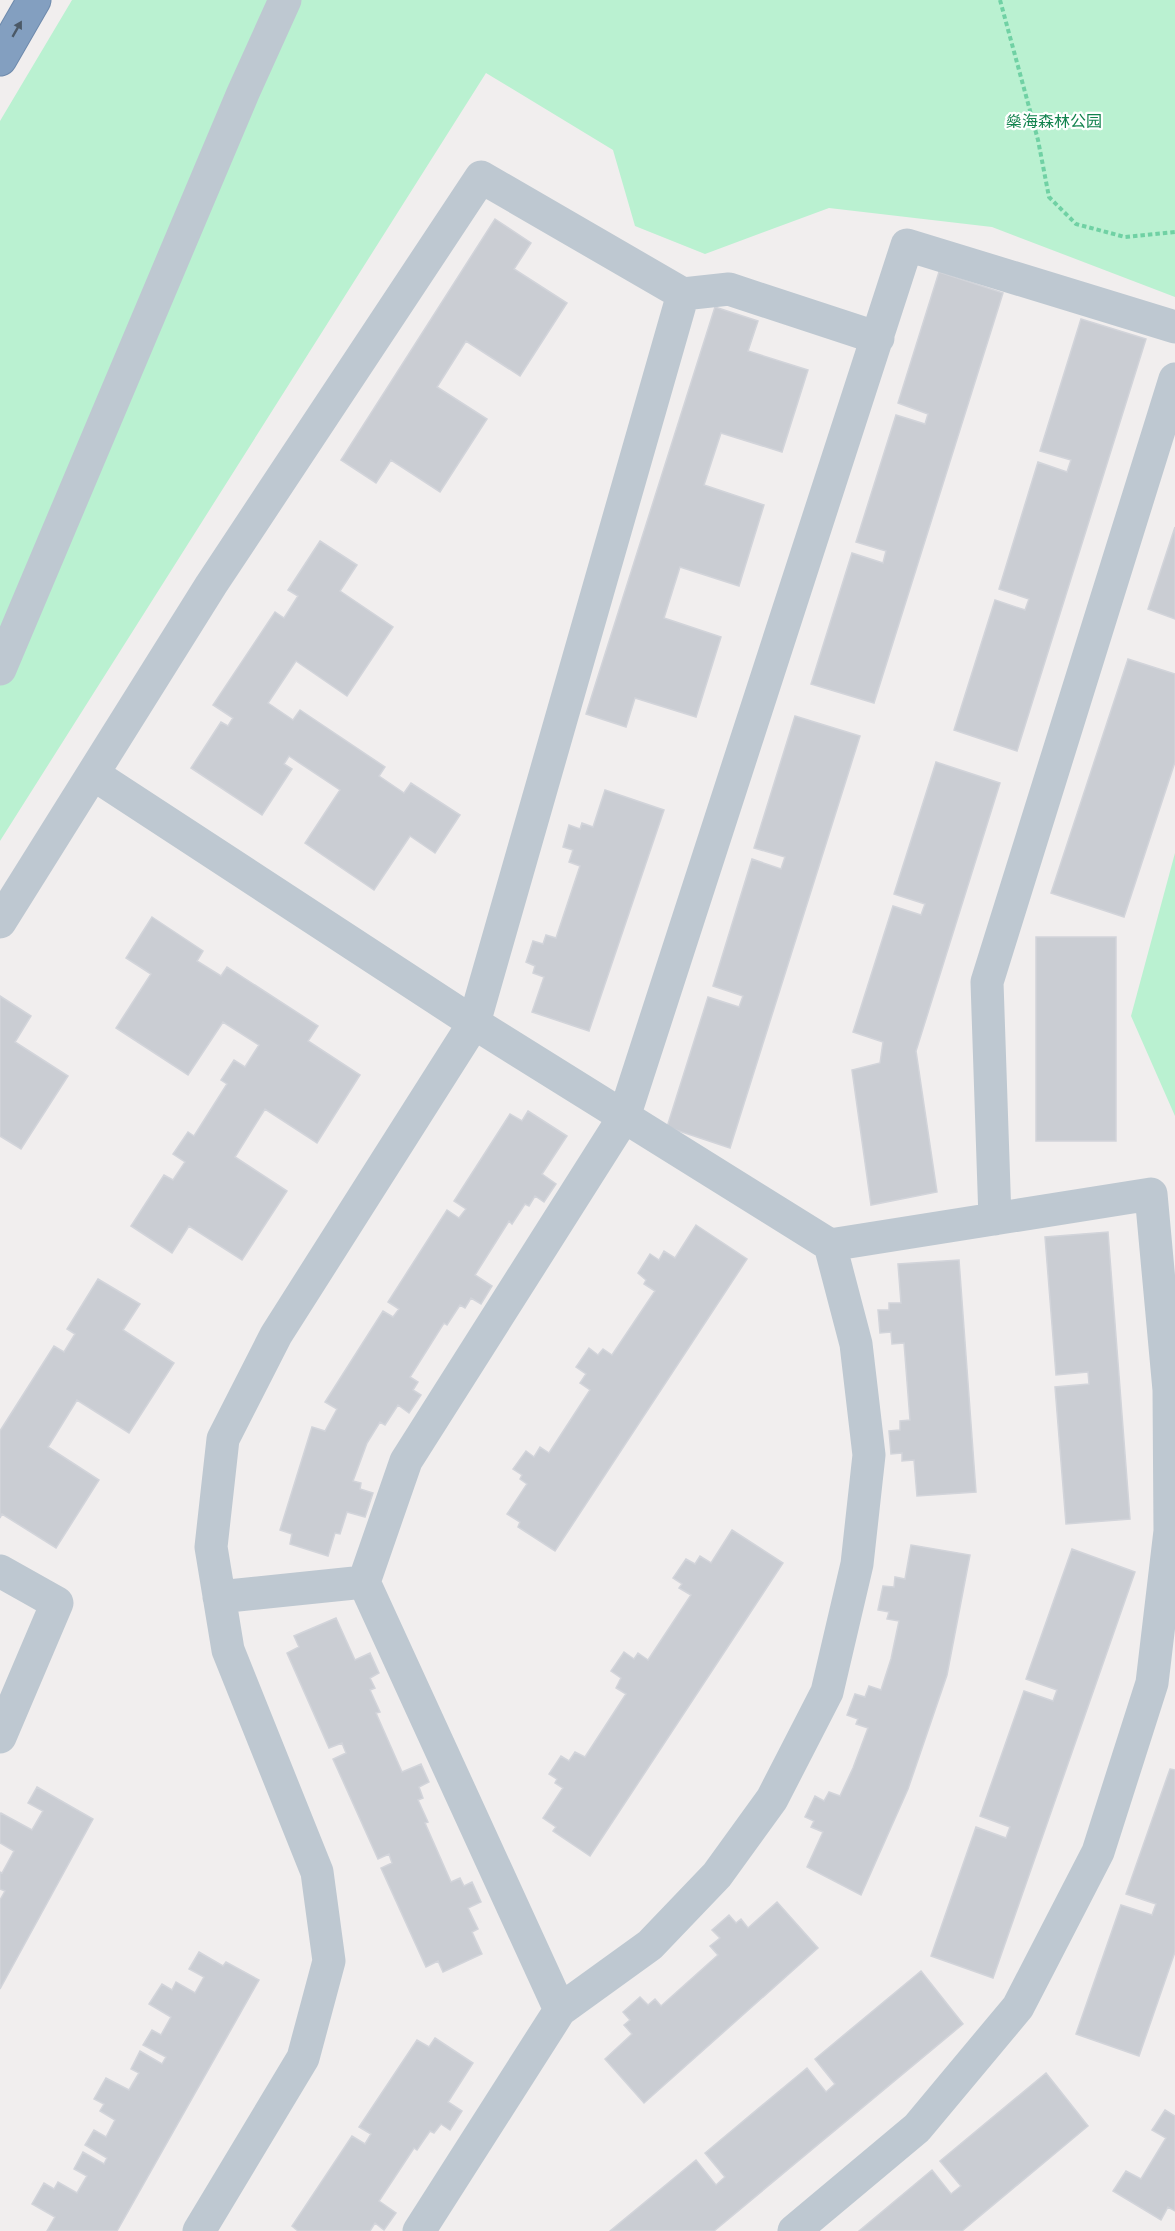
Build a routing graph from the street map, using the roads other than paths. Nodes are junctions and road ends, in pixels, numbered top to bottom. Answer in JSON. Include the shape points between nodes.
{"nodes":[{"id":1,"x":34,"y":0,"type":"edge"},
{"id":2,"x":285,"y":0,"type":"edge"},
{"id":3,"x":0,"y":59,"type":"edge"},
{"id":4,"x":683,"y":294,"type":"junction"},
{"id":5,"x":1175,"y":327,"type":"edge"},
{"id":6,"x":878,"y":338,"type":"junction"},
{"id":7,"x":1175,"y":380,"type":"edge"},
{"id":8,"x":0,"y":669,"type":"edge"},
{"id":9,"x":93,"y":774,"type":"junction"},
{"id":10,"x":0,"y":922,"type":"edge"},
{"id":11,"x":474,"y":1023,"type":"junction"},
{"id":12,"x":624,"y":1117,"type":"junction"},
{"id":13,"x":995,"y":1219,"type":"junction"},
{"id":14,"x":830,"y":1245,"type":"junction"},
{"id":15,"x":0,"y":1571,"type":"edge"},
{"id":16,"x":364,"y":1582,"type":"junction"},
{"id":17,"x":219,"y":1597,"type":"junction"},
{"id":18,"x":0,"y":1737,"type":"edge"},
{"id":19,"x":560,"y":2010,"type":"junction"},
{"id":20,"x":199,"y":2231,"type":"edge"},
{"id":21,"x":419,"y":2231,"type":"edge"},
{"id":22,"x":794,"y":2231,"type":"edge"}],
"edges":[{"from":3,"to":1,"type":"highway","one_way":true},
{"from":2,"to":8,"type":"lane"},
{"from":4,"to":6,"type":"lane","via":[[729,290]]},
{"from":4,"to":9,"type":"lane","via":[[481,177],[211,585]]},
{"from":4,"to":11,"type":"lane"},
{"from":5,"to":6,"type":"lane","via":[[907,245]]},
{"from":6,"to":12,"type":"lane"},
{"from":7,"to":13,"type":"lane","via":[[987,982]]},
{"from":9,"to":10,"type":"lane"},
{"from":9,"to":11,"type":"lane"},
{"from":11,"to":12,"type":"lane"},
{"from":11,"to":17,"type":"lane","via":[[276,1335],[223,1439],[211,1547]]},
{"from":12,"to":14,"type":"lane"},
{"from":12,"to":16,"type":"lane","via":[[406,1461]]},
{"from":13,"to":14,"type":"lane"},
{"from":13,"to":22,"type":"lane","via":[[1151,1194],[1169,1390],[1170,1532],[1152,1683],[1098,1852],[1017,2007],[917,2128]]},
{"from":14,"to":19,"type":"lane","via":[[856,1344],[869,1455],[857,1564],[827,1692],[772,1799],[717,1875],[650,1945]]},
{"from":15,"to":18,"type":"lane","via":[[57,1604]]},
{"from":16,"to":17,"type":"lane"},
{"from":16,"to":19,"type":"lane"},
{"from":17,"to":20,"type":"lane","via":[[228,1650],[317,1872],[329,1961],[303,2058]]},
{"from":19,"to":21,"type":"lane"}]}
